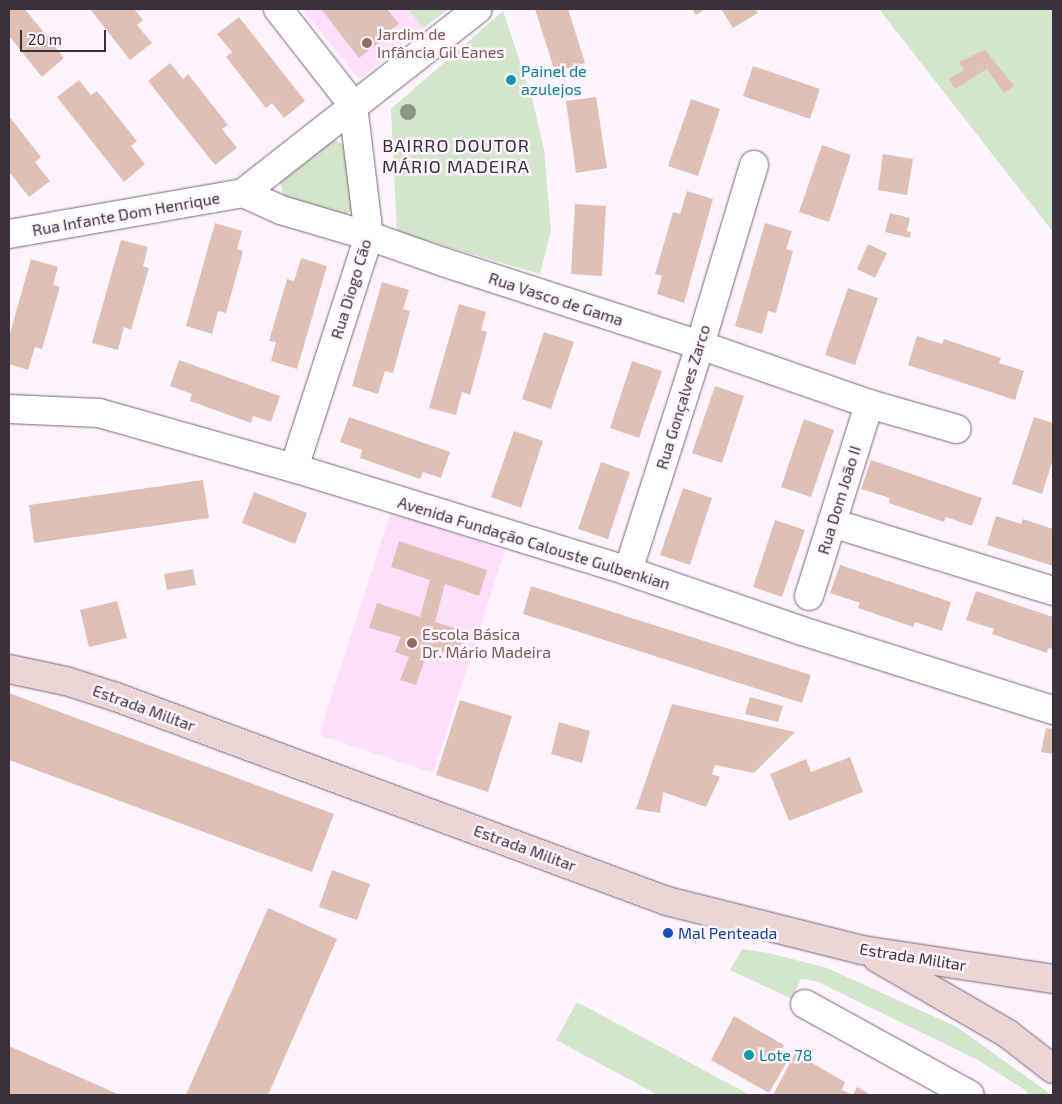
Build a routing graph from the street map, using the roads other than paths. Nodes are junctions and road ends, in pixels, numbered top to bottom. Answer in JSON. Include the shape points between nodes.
{"nodes":[{"id":1,"x":278,"y":9,"type":"edge"},
{"id":2,"x":478,"y":9,"type":"edge"},
{"id":3,"x":353,"y":105,"type":"junction"},
{"id":4,"x":754,"y":165,"type":"dead end"},
{"id":5,"x":243,"y":194,"type":"junction"},
{"id":6,"x":9,"y":234,"type":"edge"},
{"id":7,"x":369,"y":236,"type":"junction"},
{"id":8,"x":700,"y":345,"type":"junction"},
{"id":9,"x":869,"y":404,"type":"junction"},
{"id":10,"x":9,"y":409,"type":"edge"},
{"id":11,"x":957,"y":429,"type":"dead end"},
{"id":12,"x":294,"y":468,"type":"junction"},
{"id":13,"x":832,"y":522,"type":"junction"},
{"id":14,"x":628,"y":571,"type":"junction"},
{"id":15,"x":1053,"y":591,"type":"edge"},
{"id":16,"x":809,"y":596,"type":"dead end"},
{"id":17,"x":9,"y":669,"type":"edge"},
{"id":18,"x":1053,"y":710,"type":"edge"},
{"id":19,"x":862,"y":950,"type":"junction"},
{"id":20,"x":1053,"y":979,"type":"edge"},
{"id":21,"x":805,"y":1004,"type":"dead end"},
{"id":22,"x":1053,"y":1069,"type":"edge"},
{"id":23,"x":970,"y":1095,"type":"edge"}],
"edges":[{"from":1,"to":3,"type":"street"},
{"from":2,"to":3,"type":"street"},
{"from":3,"to":5,"type":"street"},
{"from":3,"to":7,"type":"street","name":"Rua Diogo Cão"},
{"from":4,"to":8,"type":"street","name":"Rua Gonçalves Zarco"},
{"from":5,"to":6,"type":"street","name":"Rua Infante Dom Henrique"},
{"from":5,"to":7,"type":"street","name":"Rua Vasco de Gama","via":[[281,210]]},
{"from":7,"to":8,"type":"street","name":"Rua Vasco de Gama"},
{"from":7,"to":12,"type":"street","name":"Rua Diogo Cão"},
{"from":8,"to":9,"type":"street","name":"Rua Vasco de Gama"},
{"from":8,"to":14,"type":"street","name":"Rua Gonçalves Zarco"},
{"from":9,"to":11,"type":"street","name":"Rua Vasco de Gama"},
{"from":9,"to":13,"type":"street","name":"Rua Dom João II"},
{"from":10,"to":12,"type":"street","name":"Avenida Fundação Calouste Gulbenkian","via":[[100,413]]},
{"from":12,"to":14,"type":"street","name":"Avenida Fundação Calouste Gulbenkian"},
{"from":13,"to":15,"type":"street"},
{"from":13,"to":16,"type":"street","name":"Rua Dom João II"},
{"from":14,"to":18,"type":"street","name":"Avenida Fundação Calouste Gulbenkian","via":[[799,630]]},
{"from":17,"to":19,"type":"street","name":"Estrada Militar","via":[[66,681],[116,697],[667,901]]},
{"from":19,"to":20,"type":"street","name":"Estrada Militar"},
{"from":19,"to":22,"type":"street","via":[[993,1025]]},
{"from":21,"to":23,"type":"street"}]}
